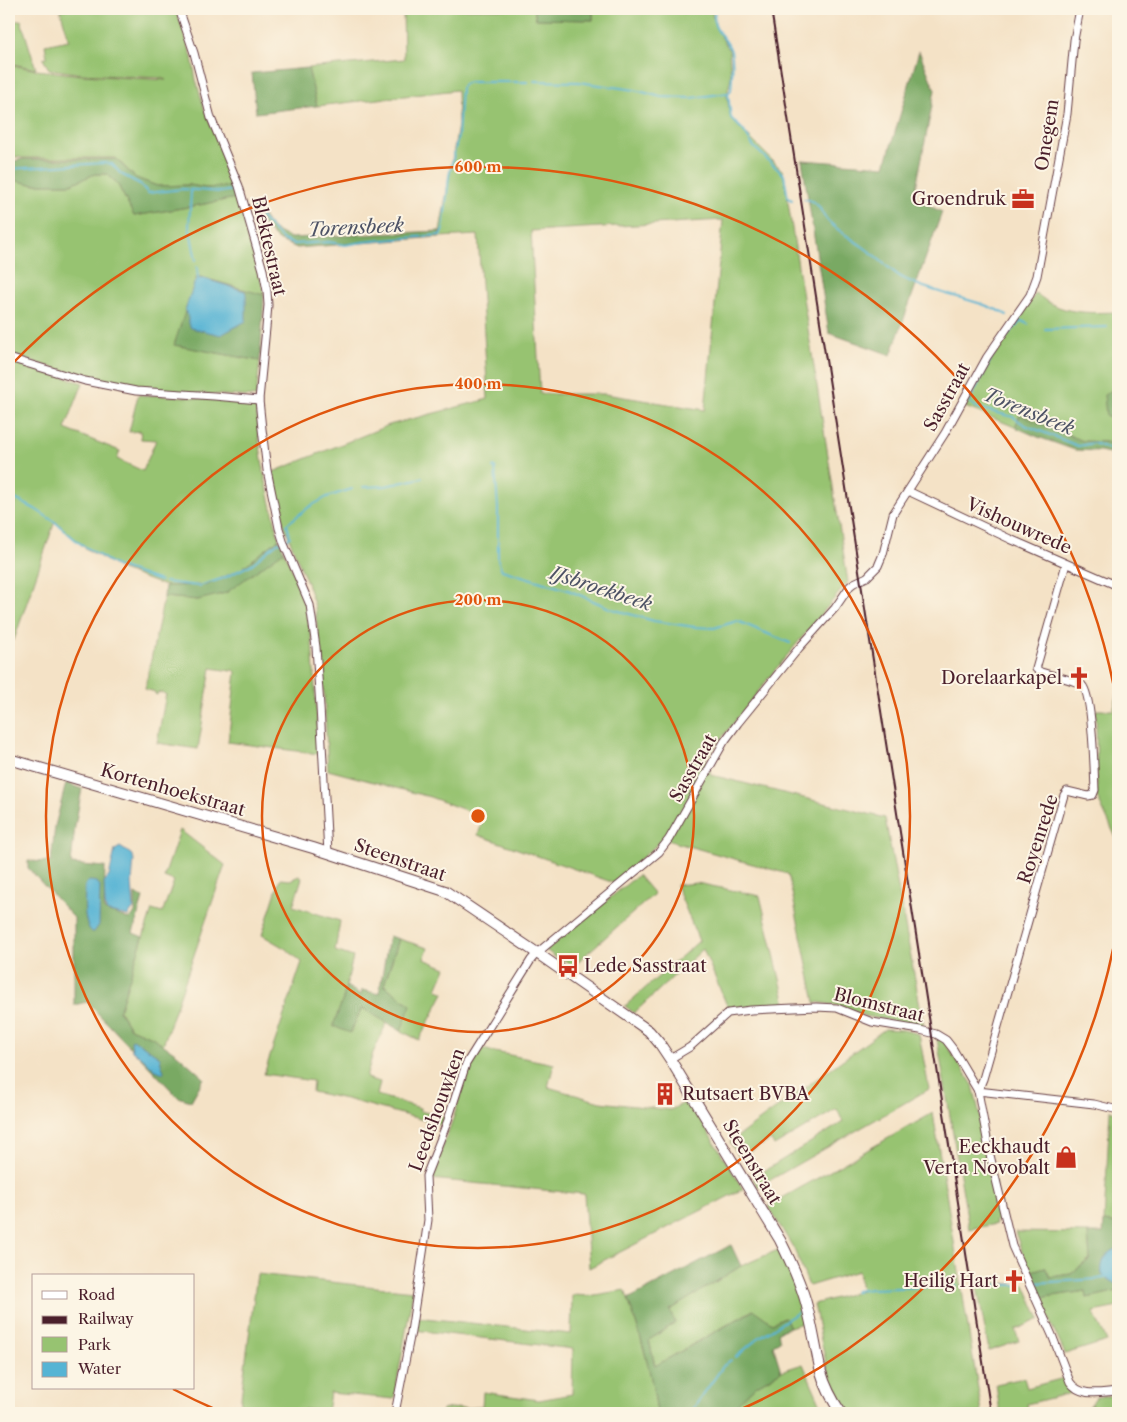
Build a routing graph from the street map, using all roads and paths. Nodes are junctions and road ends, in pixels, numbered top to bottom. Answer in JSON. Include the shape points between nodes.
{"nodes":[{"id":1,"x":179,"y":9,"type":"edge"},
{"id":2,"x":1080,"y":9,"type":"edge"},
{"id":3,"x":1013,"y":318,"type":"joint"},
{"id":4,"x":9,"y":358,"type":"edge"},
{"id":5,"x":259,"y":400,"type":"junction"},
{"id":6,"x":908,"y":491,"type":"junction"},
{"id":7,"x":1066,"y":564,"type":"junction"},
{"id":8,"x":1118,"y":586,"type":"edge"},
{"id":9,"x":9,"y":759,"type":"edge"},
{"id":10,"x":328,"y":853,"type":"junction"},
{"id":11,"x":537,"y":953,"type":"junction"},
{"id":12,"x":670,"y":1059,"type":"junction"},
{"id":13,"x":978,"y":1091,"type":"junction"},
{"id":14,"x":1118,"y":1110,"type":"edge"},
{"id":15,"x":1118,"y":1391,"type":"edge"},
{"id":16,"x":395,"y":1413,"type":"edge"},
{"id":17,"x":841,"y":1413,"type":"edge"}],
"edges":[{"from":1,"to":5,"type":"street","name":"Blektestraat","via":[[211,118],[239,186],[263,270],[268,305]]},
{"from":2,"to":3,"type":"street","name":"Onegem","via":[[1067,114],[1037,276],[1030,295]]},
{"from":3,"to":6,"type":"street","name":"Sasstraat"},
{"from":4,"to":5,"type":"street","via":[[85,381],[136,391]]},
{"from":5,"to":10,"type":"street","name":"Blektestraat","via":[[267,470],[279,528],[310,606],[316,648]]},
{"from":6,"to":7,"type":"street","name":"Vishouwrede"},
{"from":6,"to":11,"type":"street","name":"Sasstraat","via":[[893,514],[878,566],[850,586],[729,736],[659,852]]},
{"from":7,"to":8,"type":"street","name":"Vishouwrede"},
{"from":7,"to":13,"type":"street","name":"Royenrede","via":[[1036,669],[1084,688],[1089,703],[1095,790],[1088,796],[1067,791],[1064,795]]},
{"from":9,"to":10,"type":"street","name":"Kortenhoekstraat"},
{"from":10,"to":11,"type":"street","name":"Steenstraat","via":[[445,891]]},
{"from":11,"to":12,"type":"street","name":"Steenstraat","via":[[649,1031]]},
{"from":11,"to":16,"type":"street","name":"Leedshouwken","via":[[466,1064],[426,1176],[428,1220]]},
{"from":12,"to":13,"type":"street","name":"Blomstraat","via":[[690,1047],[728,1013],[838,1008],[872,1022],[941,1037],[950,1044]]},
{"from":12,"to":17,"type":"street","name":"Steenstraat","via":[[792,1264],[814,1332],[821,1373]]},
{"from":13,"to":14,"type":"street","via":[[1094,1104]]},
{"from":13,"to":15,"type":"street","name":"Blomstraat","via":[[1012,1246],[1070,1382],[1084,1393]]}]}
